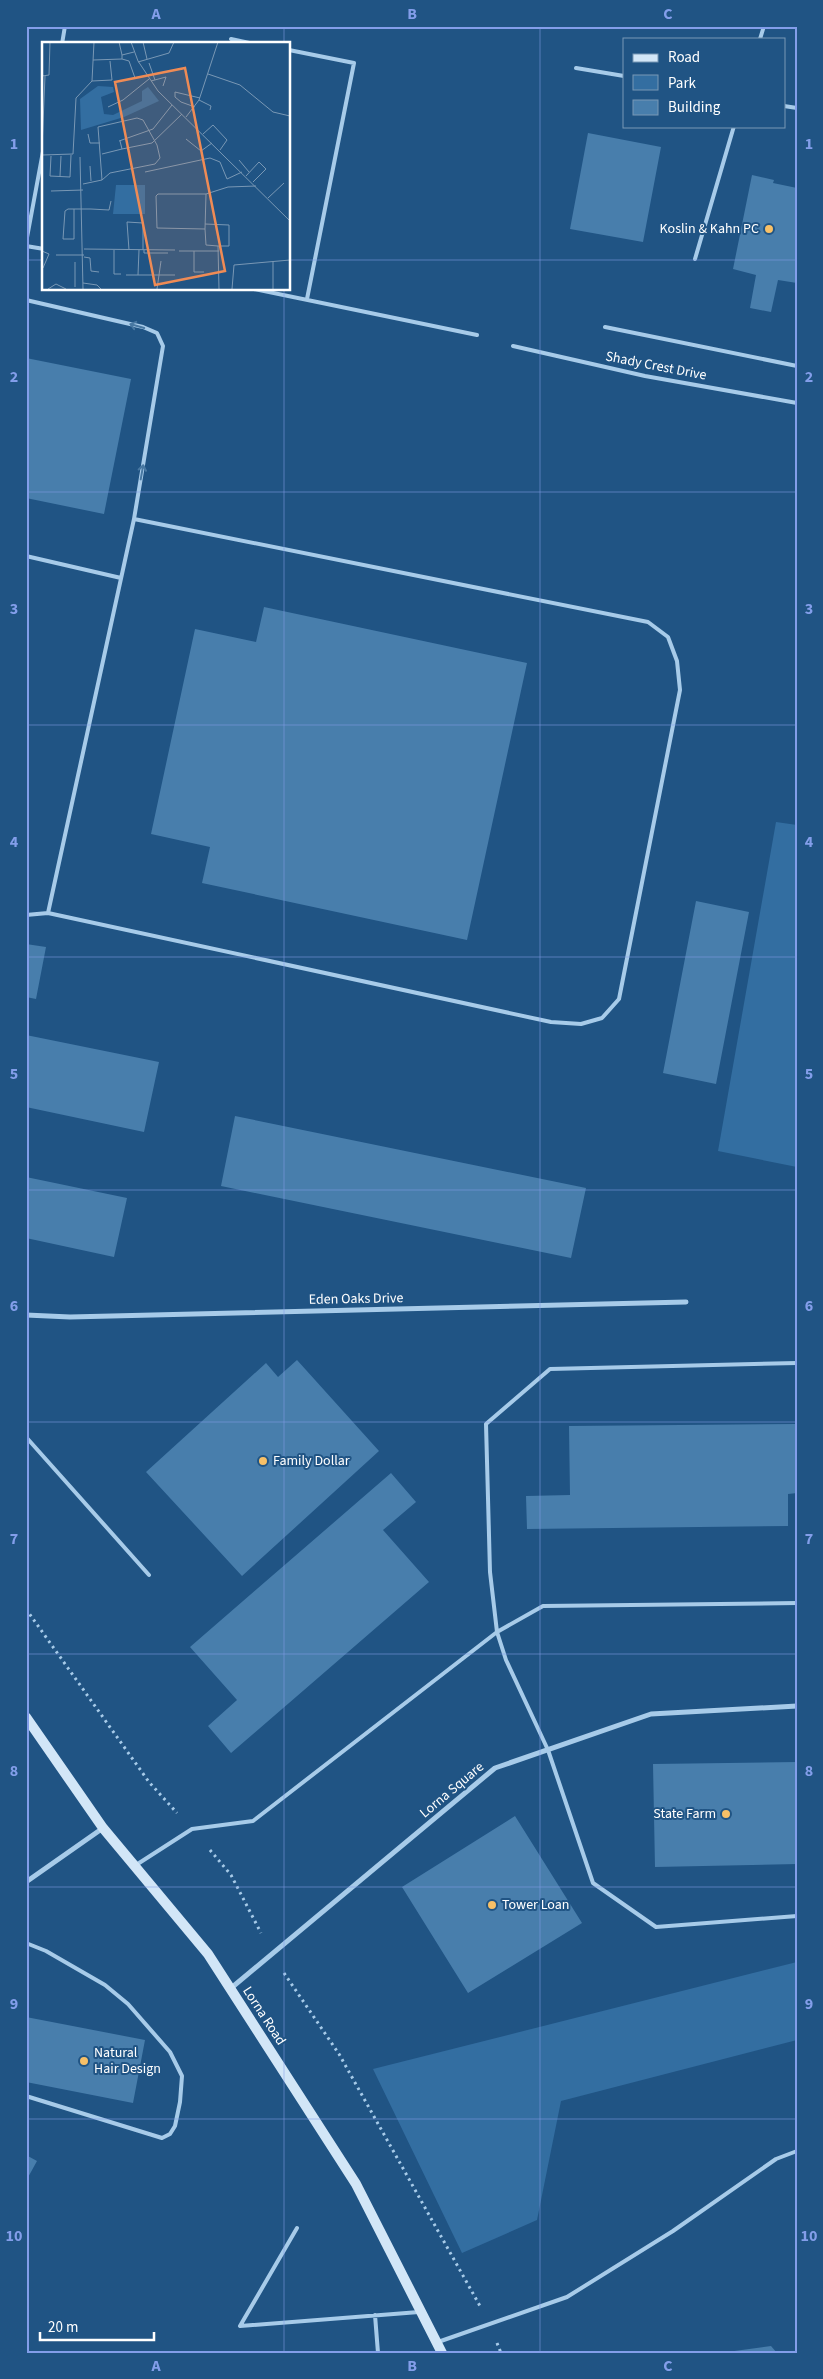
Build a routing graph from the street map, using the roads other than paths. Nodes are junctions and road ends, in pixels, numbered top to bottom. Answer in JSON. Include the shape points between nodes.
{"nodes":[{"id":1,"x":65,"y":26,"type":"edge"},
{"id":2,"x":764,"y":26,"type":"edge"},
{"id":3,"x":760,"y":38,"type":"edge"},
{"id":4,"x":231,"y":39,"type":"dead end"},
{"id":5,"x":62,"y":42,"type":"edge"},
{"id":6,"x":245,"y":42,"type":"edge"},
{"id":7,"x":290,"y":50,"type":"edge"},
{"id":8,"x":576,"y":68,"type":"dead end"},
{"id":9,"x":623,"y":76,"type":"edge"},
{"id":10,"x":733,"y":128,"type":"edge"},
{"id":11,"x":42,"y":157,"type":"edge"},
{"id":12,"x":26,"y":245,"type":"edge"},
{"id":13,"x":42,"y":249,"type":"edge"},
{"id":14,"x":695,"y":259,"type":"dead end"},
{"id":15,"x":259,"y":290,"type":"edge"},
{"id":16,"x":307,"y":299,"type":"junction"},
{"id":17,"x":26,"y":300,"type":"edge"},
{"id":18,"x":606,"y":326,"type":"dead end"},
{"id":19,"x":477,"y":335,"type":"dead end"},
{"id":20,"x":513,"y":346,"type":"dead end"},
{"id":21,"x":797,"y":366,"type":"edge"},
{"id":22,"x":797,"y":403,"type":"edge"},
{"id":23,"x":134,"y":520,"type":"junction"},
{"id":24,"x":26,"y":556,"type":"edge"},
{"id":25,"x":121,"y":578,"type":"junction"},
{"id":26,"x":48,"y":913,"type":"junction"},
{"id":27,"x":26,"y":916,"type":"edge"},
{"id":28,"x":686,"y":1302,"type":"dead end"},
{"id":29,"x":26,"y":1315,"type":"edge"},
{"id":30,"x":797,"y":1363,"type":"edge"},
{"id":31,"x":26,"y":1436,"type":"edge"},
{"id":32,"x":149,"y":1575,"type":"dead end"},
{"id":33,"x":797,"y":1603,"type":"edge"},
{"id":34,"x":497,"y":1632,"type":"junction"},
{"id":35,"x":797,"y":1706,"type":"edge"},
{"id":36,"x":26,"y":1717,"type":"edge"},
{"id":37,"x":548,"y":1750,"type":"junction"},
{"id":38,"x":103,"y":1828,"type":"junction"},
{"id":39,"x":134,"y":1866,"type":"junction"},
{"id":40,"x":26,"y":1882,"type":"edge"},
{"id":41,"x":797,"y":1916,"type":"edge"},
{"id":42,"x":26,"y":1943,"type":"edge"},
{"id":43,"x":230,"y":1989,"type":"junction"},
{"id":44,"x":26,"y":2096,"type":"edge"},
{"id":45,"x":797,"y":2151,"type":"edge"},
{"id":46,"x":297,"y":2228,"type":"dead end"},
{"id":47,"x":421,"y":2312,"type":"junction"},
{"id":48,"x":375,"y":2315,"type":"junction"},
{"id":49,"x":437,"y":2343,"type":"junction"},
{"id":50,"x":378,"y":2353,"type":"edge"},
{"id":51,"x":442,"y":2353,"type":"edge"}],
"edges":[{"from":1,"to":5,"type":"lane"},
{"from":2,"to":3,"type":"lane"},
{"from":4,"to":6,"type":"lane"},
{"from":7,"to":16,"type":"lane","via":[[354,63]]},
{"from":8,"to":9,"type":"lane"},
{"from":10,"to":14,"type":"lane"},
{"from":11,"to":12,"type":"lane"},
{"from":12,"to":13,"type":"lane"},
{"from":15,"to":16,"type":"lane"},
{"from":16,"to":19,"type":"lane"},
{"from":23,"to":17,"type":"lane","one_way":true,"via":[[164,346],[157,334],[143,327]]},
{"from":18,"to":21,"type":"lane"},
{"from":20,"to":22,"type":"lane","name":"Shady Crest Drive","via":[[644,376]]},
{"from":23,"to":25,"type":"lane"},
{"from":23,"to":26,"type":"lane","via":[[648,622],[668,637],[677,661],[680,690],[618,999],[602,1018],[581,1024],[551,1022]]},
{"from":24,"to":25,"type":"lane"},
{"from":25,"to":26,"type":"lane"},
{"from":26,"to":27,"type":"lane"},
{"from":28,"to":29,"type":"street","name":"Eden Oaks Drive","via":[[70,1317]]},
{"from":30,"to":34,"type":"lane","via":[[550,1370],[486,1424],[490,1572]]},
{"from":31,"to":32,"type":"lane"},
{"from":33,"to":34,"type":"lane","via":[[543,1606]]},
{"from":34,"to":37,"type":"lane","via":[[506,1660]]},
{"from":34,"to":39,"type":"lane","via":[[253,1821],[192,1829]]},
{"from":35,"to":37,"type":"street","name":"Lorna Square","via":[[651,1714]]},
{"from":36,"to":38,"type":"street","name":"Lorna Road"},
{"from":37,"to":41,"type":"lane","via":[[593,1883],[656,1927]]},
{"from":37,"to":43,"type":"street","name":"Lorna Square","via":[[495,1768]]},
{"from":38,"to":39,"type":"street","name":"Lorna Road"},
{"from":38,"to":40,"type":"street"},
{"from":39,"to":43,"type":"street","name":"Lorna Road","via":[[208,1954]]},
{"from":42,"to":44,"type":"lane","via":[[105,1985],[128,2004],[170,2052],[182,2076],[175,2126],[162,2138]]},
{"from":43,"to":47,"type":"street","name":"Lorna Road","via":[[356,2184]]},
{"from":45,"to":49,"type":"lane","via":[[776,2159],[673,2231],[567,2297]]},
{"from":46,"to":48,"type":"lane","via":[[240,2326]]},
{"from":47,"to":48,"type":"lane"},
{"from":47,"to":49,"type":"street","name":"Lorna Road"},
{"from":48,"to":50,"type":"lane"},
{"from":49,"to":51,"type":"street","name":"Lorna Road"}]}
